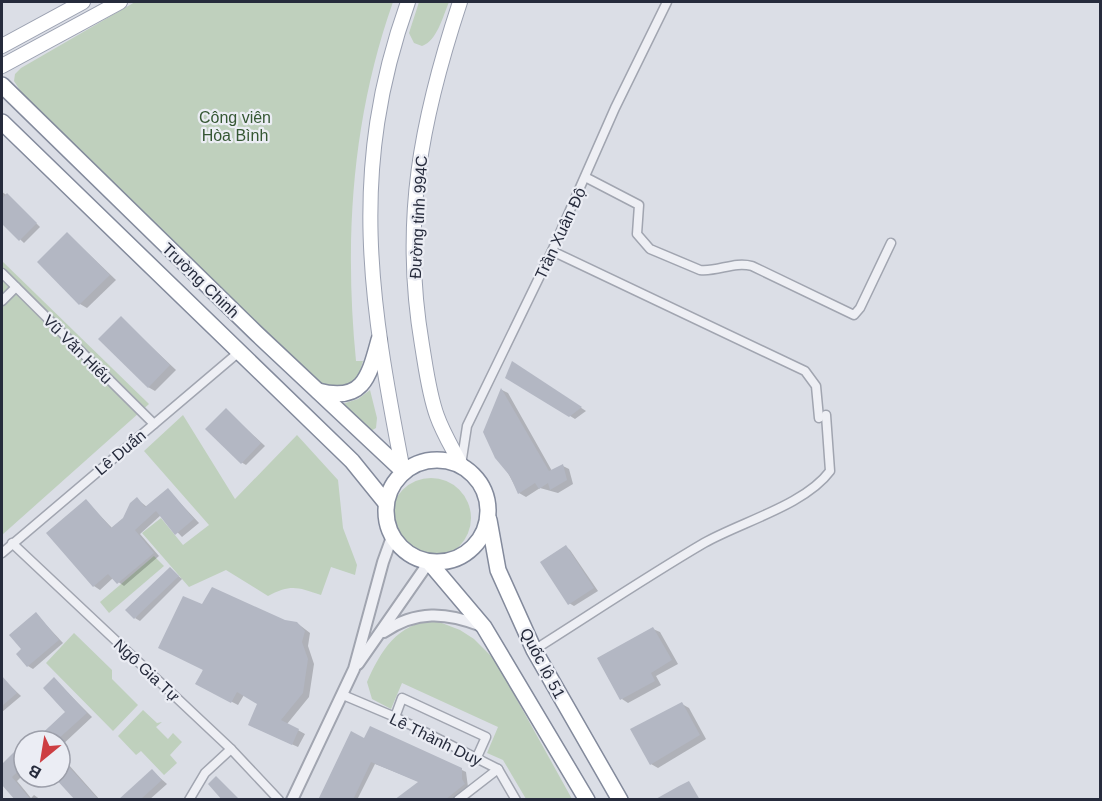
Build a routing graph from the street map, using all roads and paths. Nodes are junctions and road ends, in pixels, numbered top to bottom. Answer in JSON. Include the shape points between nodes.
{"nodes":[{"id":1,"x":83,"y":2,"type":"edge"},
{"id":2,"x":120,"y":2,"type":"edge"},
{"id":3,"x":408,"y":2,"type":"edge"},
{"id":4,"x":460,"y":2,"type":"edge"},
{"id":5,"x":667,"y":2,"type":"edge"},
{"id":6,"x":2,"y":46,"type":"edge"},
{"id":7,"x":2,"y":66,"type":"edge"},
{"id":8,"x":2,"y":85,"type":"edge"},
{"id":9,"x":2,"y":122,"type":"edge"},
{"id":10,"x":587,"y":177,"type":"junction"},
{"id":11,"x":891,"y":243,"type":"dead end"},
{"id":12,"x":552,"y":251,"type":"junction"},
{"id":13,"x":2,"y":273,"type":"edge"},
{"id":14,"x":16,"y":287,"type":"junction"},
{"id":15,"x":2,"y":301,"type":"edge"},
{"id":16,"x":379,"y":340,"type":"junction"},
{"id":17,"x":239,"y":352,"type":"junction"},
{"id":18,"x":315,"y":390,"type":"junction"},
{"id":19,"x":154,"y":424,"type":"junction"},
{"id":20,"x":461,"y":465,"type":"junction"},
{"id":21,"x":403,"y":471,"type":"junction"},
{"id":22,"x":386,"y":503,"type":"junction"},
{"id":23,"x":488,"y":517,"type":"junction"},
{"id":24,"x":392,"y":537,"type":"junction"},
{"id":25,"x":12,"y":543,"type":"junction"},
{"id":26,"x":2,"y":553,"type":"edge"},
{"id":27,"x":429,"y":561,"type":"junction"},
{"id":28,"x":484,"y":627,"type":"junction"},
{"id":29,"x":378,"y":636,"type":"junction"},
{"id":30,"x":534,"y":650,"type":"junction"},
{"id":31,"x":354,"y":669,"type":"junction"},
{"id":32,"x":342,"y":695,"type":"junction"},
{"id":33,"x":395,"y":717,"type":"junction"},
{"id":34,"x":231,"y":749,"type":"junction"},
{"id":35,"x":477,"y":757,"type":"junction"},
{"id":36,"x":498,"y":770,"type":"junction"},
{"id":37,"x":189,"y":800,"type":"edge"},
{"id":38,"x":279,"y":800,"type":"edge"},
{"id":39,"x":292,"y":800,"type":"edge"},
{"id":40,"x":458,"y":800,"type":"edge"},
{"id":41,"x":516,"y":800,"type":"edge"},
{"id":42,"x":587,"y":800,"type":"edge"},
{"id":43,"x":620,"y":800,"type":"edge"}],
"edges":[{"from":1,"to":6,"type":"main road"},
{"from":2,"to":7,"type":"main road"},
{"from":3,"to":16,"type":"main road","via":[[381,96],[370,175],[369,252]]},
{"from":4,"to":20,"type":"main road","name":"Đường tỉnh 994C","via":[[425,124],[413,259],[415,304],[428,381],[437,417]]},
{"from":5,"to":10,"type":"street","name":"Trần Xuân Độ","via":[[615,108]]},
{"from":8,"to":18,"type":"highway","name":"Trường Chinh"},
{"from":9,"to":17,"type":"highway","name":"Trường Chinh"},
{"from":10,"to":11,"type":"street","via":[[639,205],[637,234],[650,249],[700,270],[735,264],[752,266],[854,315]]},
{"from":10,"to":12,"type":"street","name":"Trần Xuân Độ"},
{"from":12,"to":20,"type":"street","name":"Trần Xuân Độ","via":[[467,426]]},
{"from":12,"to":30,"type":"street","via":[[805,371],[816,386],[830,471],[820,483],[789,502],[704,543]]},
{"from":13,"to":14,"type":"street","name":"Vũ Văn Hiếu"},
{"from":14,"to":15,"type":"street"},
{"from":14,"to":19,"type":"street","name":"Vũ Văn Hiếu"},
{"from":16,"to":18,"type":"highway","via":[[363,384],[350,393],[333,395]]},
{"from":16,"to":21,"type":"main road"},
{"from":17,"to":19,"type":"street","name":"Lê Duẩn"},
{"from":17,"to":22,"type":"highway","name":"Trường Chinh","via":[[352,461]]},
{"from":18,"to":21,"type":"highway","name":"Trường Chinh"},
{"from":19,"to":25,"type":"street","name":"Lê Duẩn"},
{"from":20,"to":21,"type":"highway","via":[[438,459],[414,464]]},
{"from":20,"to":23,"type":"highway","via":[[471,472],[485,493]]},
{"from":21,"to":22,"type":"highway"},
{"from":22,"to":24,"type":"highway"},
{"from":23,"to":27,"type":"highway","via":[[482,537],[468,552],[449,561]]},
{"from":23,"to":30,"type":"highway","name":"Quốc lộ 51","via":[[498,570]]},
{"from":24,"to":27,"type":"highway","via":[[408,553]]},
{"from":24,"to":31,"type":"street"},
{"from":25,"to":26,"type":"street","name":"Lê Duẩn"},
{"from":25,"to":34,"type":"street","name":"Ngô Gia Tự"},
{"from":27,"to":28,"type":"highway","name":"Quốc lộ 51"},
{"from":27,"to":29,"type":"street"},
{"from":28,"to":29,"type":"street","via":[[453,616],[431,614],[412,617]]},
{"from":28,"to":42,"type":"highway","name":"Quốc lộ 51"},
{"from":29,"to":31,"type":"street"},
{"from":30,"to":43,"type":"highway","name":"Quốc lộ 51"},
{"from":31,"to":32,"type":"street"},
{"from":32,"to":33,"type":"street","name":"Lê Thành Duy"},
{"from":32,"to":39,"type":"street"},
{"from":33,"to":35,"type":"street","name":"Lê Thành Duy"},
{"from":33,"to":35,"type":"street","via":[[402,698],[486,737]]},
{"from":34,"to":37,"type":"street","via":[[205,773]]},
{"from":34,"to":38,"type":"street","name":"Ngô Gia Tự"},
{"from":35,"to":36,"type":"street","name":"Lê Thành Duy"},
{"from":36,"to":40,"type":"street"},
{"from":36,"to":41,"type":"street","name":"Lê Thành Duy"}]}
